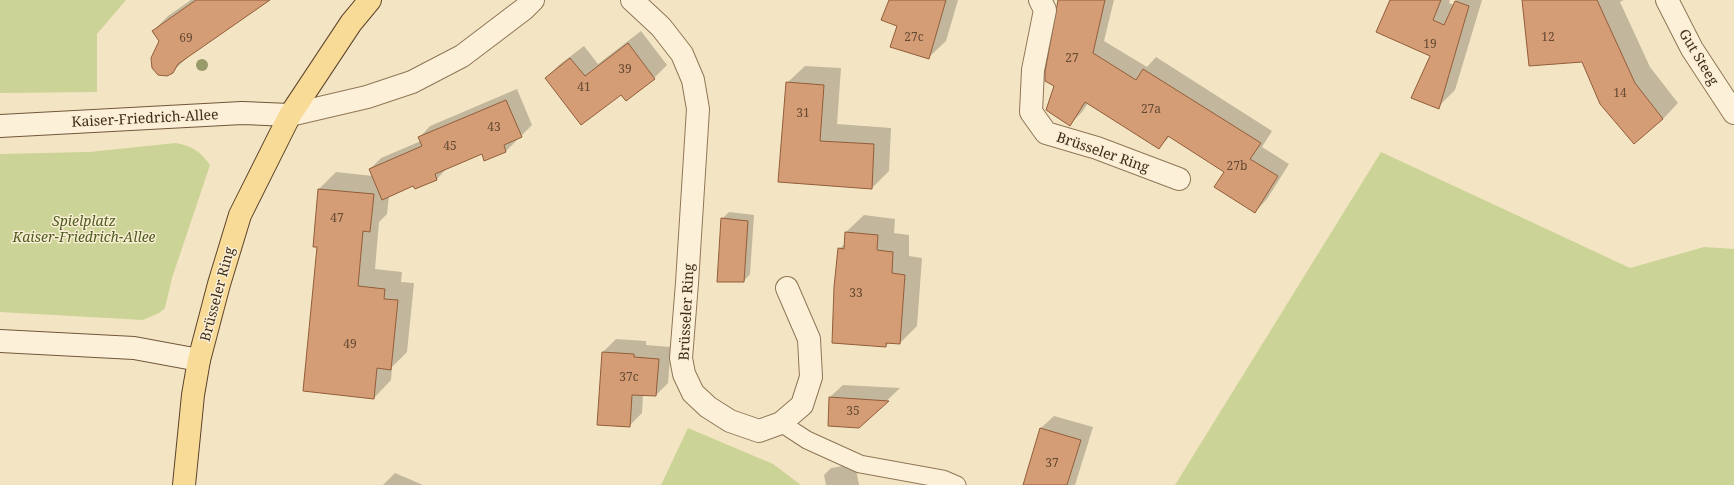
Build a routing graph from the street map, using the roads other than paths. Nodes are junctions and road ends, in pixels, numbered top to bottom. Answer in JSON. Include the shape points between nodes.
{"nodes":[{"id":1,"x":370,"y":0,"type":"edge"},
{"id":2,"x":533,"y":0,"type":"edge"},
{"id":3,"x":632,"y":0,"type":"edge"},
{"id":4,"x":1040,"y":0,"type":"edge"},
{"id":5,"x":1667,"y":0,"type":"edge"},
{"id":6,"x":1734,"y":113,"type":"edge"},
{"id":7,"x":290,"y":115,"type":"junction"},
{"id":8,"x":0,"y":126,"type":"edge"},
{"id":9,"x":1179,"y":179,"type":"dead end"},
{"id":10,"x":787,"y":288,"type":"dead end"},
{"id":11,"x":0,"y":341,"type":"edge"},
{"id":12,"x":199,"y":360,"type":"junction"},
{"id":13,"x":781,"y":423,"type":"junction"},
{"id":14,"x":184,"y":485,"type":"edge"},
{"id":15,"x":957,"y":485,"type":"edge"}],
"edges":[{"from":1,"to":7,"type":"main road","name":"Brüsseler Ring","via":[[351,23]]},
{"from":2,"to":7,"type":"street","via":[[462,56],[412,82],[367,97]]},
{"from":3,"to":13,"type":"street","name":"Brüsseler Ring","via":[[661,28],[682,54],[693,80],[698,109],[681,358],[684,374],[693,393],[708,407],[730,421],[759,431]]},
{"from":4,"to":9,"type":"street","name":"Brüsseler Ring","via":[[1045,10],[1034,70],[1031,112],[1046,133],[1098,148]]},
{"from":5,"to":6,"type":"street","name":"Gut Steeg","via":[[1692,49]]},
{"from":7,"to":8,"type":"street","name":"Kaiser-Friedrich-Allee","via":[[242,113]]},
{"from":7,"to":12,"type":"main road","name":"Brüsseler Ring","via":[[240,215]]},
{"from":10,"to":13,"type":"street","name":"Brüsseler Ring","via":[[809,339],[811,377],[802,405]]},
{"from":11,"to":12,"type":"street","via":[[134,348]]},
{"from":12,"to":14,"type":"main road","name":"Brüsseler Ring"},
{"from":13,"to":15,"type":"lane","via":[[807,440],[860,464],[943,479]]}]}
